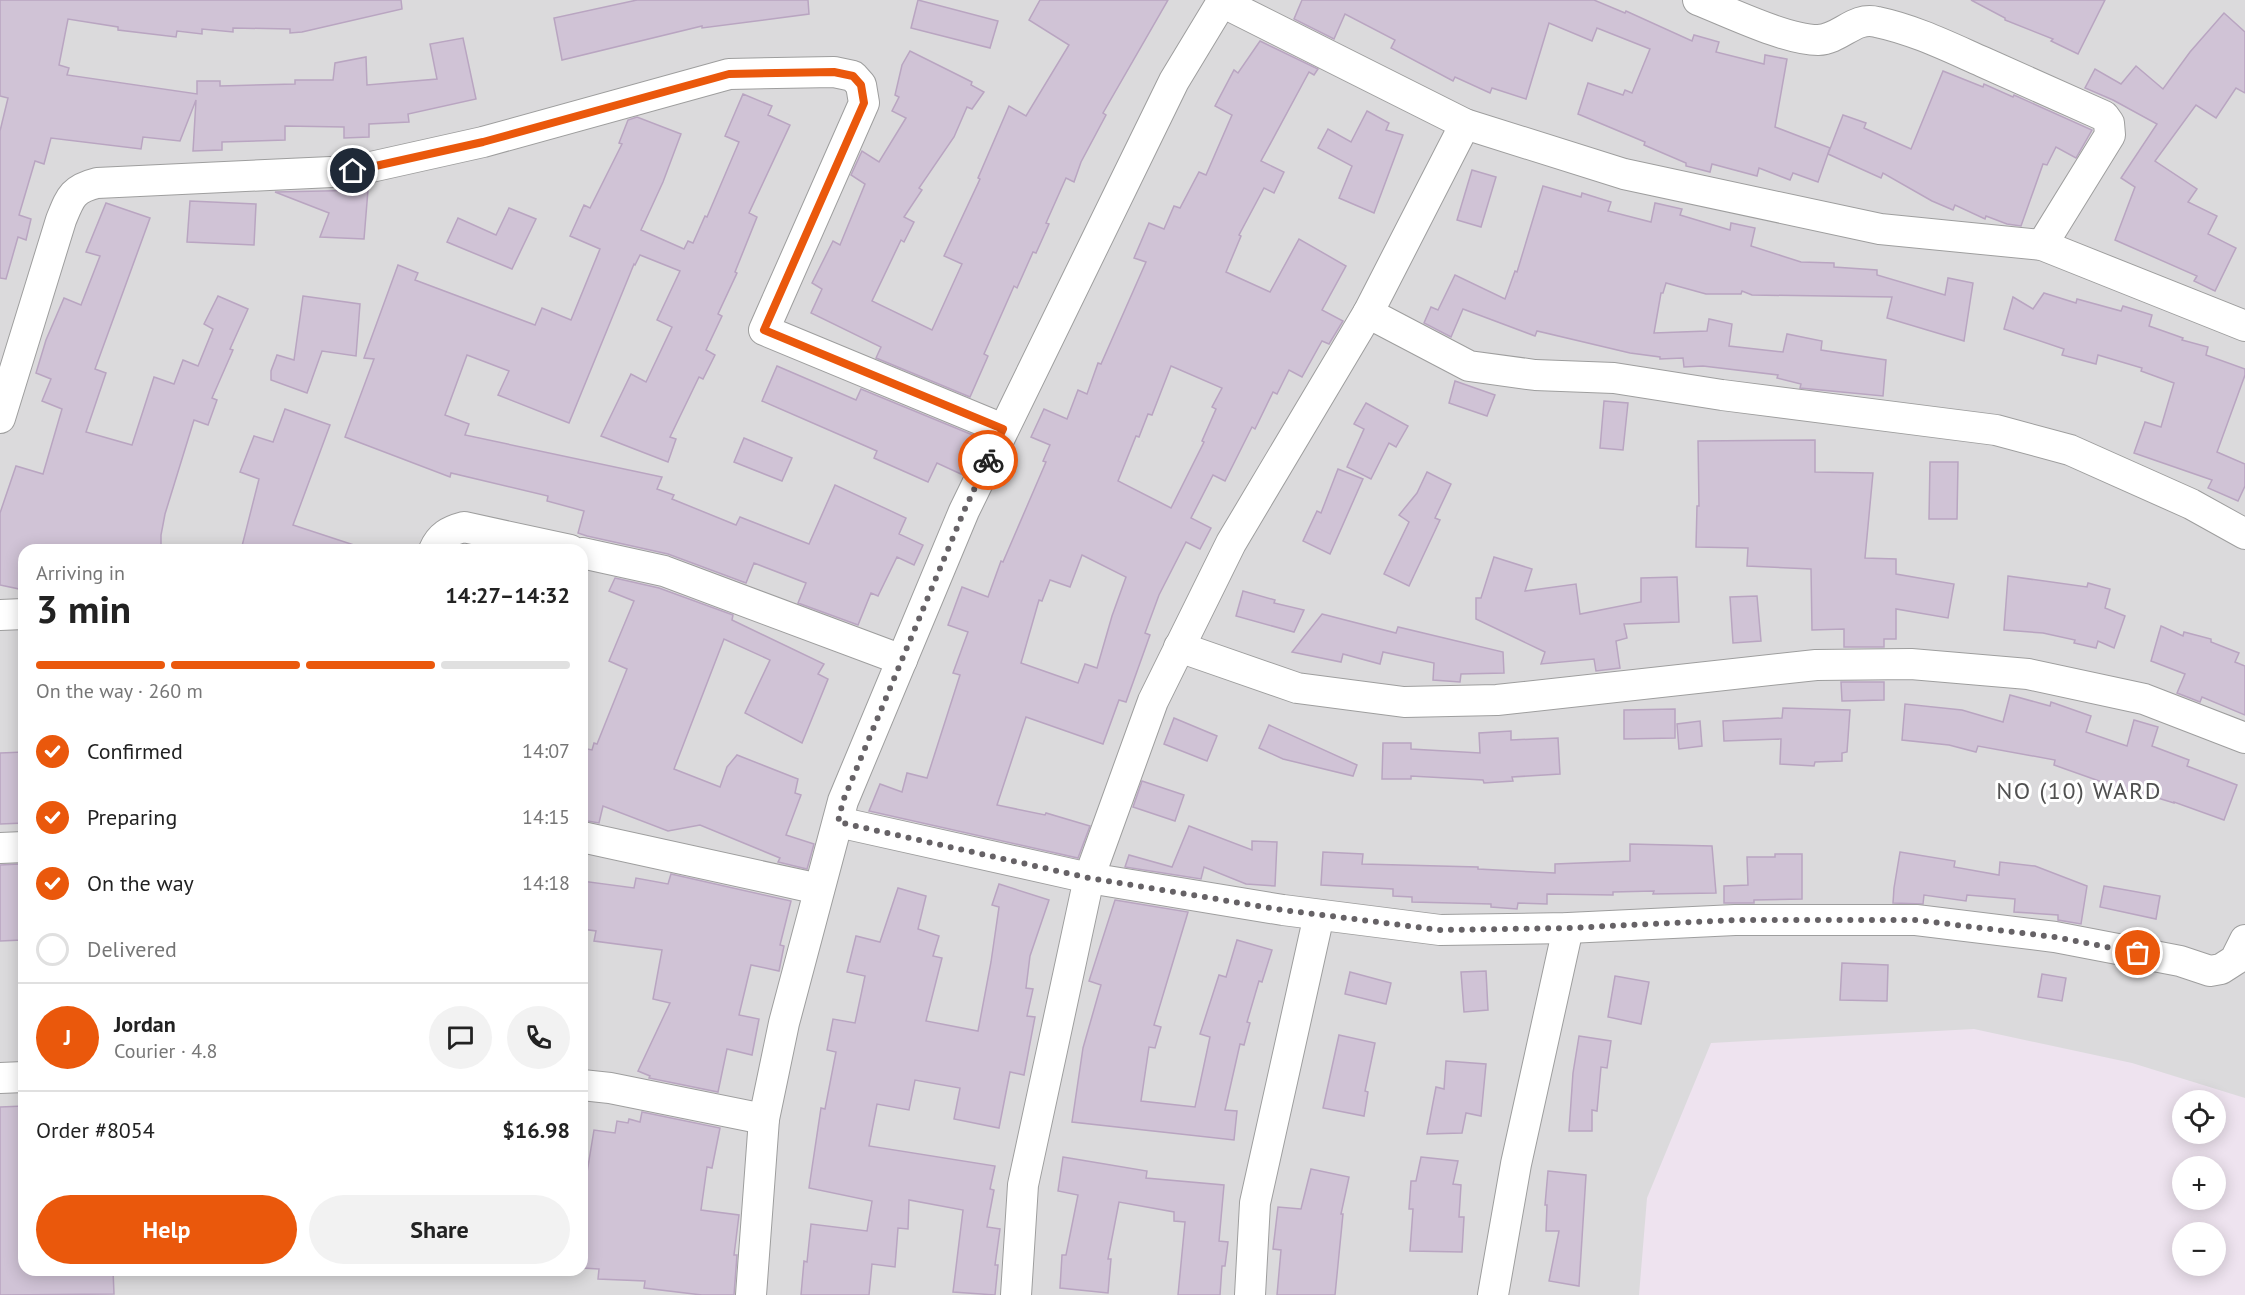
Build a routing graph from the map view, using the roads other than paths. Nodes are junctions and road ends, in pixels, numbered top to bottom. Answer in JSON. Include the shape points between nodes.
{"nodes":[{"id":1,"x":1698,"y":0,"type":"edge"},
{"id":2,"x":1222,"y":1,"type":"edge"},
{"id":3,"x":1465,"y":124,"type":"junction"},
{"id":4,"x":2042,"y":245,"type":"junction"},
{"id":5,"x":1368,"y":313,"type":"junction"},
{"id":6,"x":2245,"y":326,"type":"edge"},
{"id":7,"x":0,"y":418,"type":"edge"},
{"id":8,"x":1003,"y":429,"type":"junction"},
{"id":9,"x":2245,"y":534,"type":"edge"},
{"id":10,"x":437,"y":544,"type":"edge"},
{"id":11,"x":542,"y":544,"type":"edge"},
{"id":12,"x":588,"y":554,"type":"edge"},
{"id":13,"x":18,"y":614,"type":"edge"},
{"id":14,"x":0,"y":615,"type":"edge"},
{"id":15,"x":1179,"y":648,"type":"junction"},
{"id":16,"x":902,"y":660,"type":"junction"},
{"id":17,"x":2245,"y":738,"type":"edge"},
{"id":18,"x":838,"y":822,"type":"junction"},
{"id":19,"x":588,"y":838,"type":"edge"},
{"id":20,"x":18,"y":847,"type":"edge"},
{"id":21,"x":0,"y":848,"type":"edge"},
{"id":22,"x":1089,"y":878,"type":"junction"},
{"id":23,"x":819,"y":889,"type":"junction"},
{"id":24,"x":1319,"y":915,"type":"junction"},
{"id":25,"x":1568,"y":928,"type":"junction"},
{"id":26,"x":2245,"y":940,"type":"edge"},
{"id":27,"x":18,"y":1077,"type":"edge"},
{"id":28,"x":0,"y":1078,"type":"edge"},
{"id":29,"x":588,"y":1086,"type":"edge"},
{"id":30,"x":764,"y":1119,"type":"junction"},
{"id":31,"x":751,"y":1295,"type":"edge"},
{"id":32,"x":1016,"y":1295,"type":"edge"},
{"id":33,"x":1250,"y":1295,"type":"edge"},
{"id":34,"x":1492,"y":1295,"type":"edge"}],
"edges":[{"from":1,"to":4,"type":"street","via":[[1802,38],[1833,37],[1861,21],[1875,21],[1923,35],[2104,116],[2110,135]]},
{"from":2,"to":3,"type":"street"},
{"from":2,"to":8,"type":"street","via":[[1174,81]]},
{"from":3,"to":4,"type":"street","via":[[1624,174],[1880,229]]},
{"from":3,"to":5,"type":"street"},
{"from":4,"to":6,"type":"street"},
{"from":5,"to":9,"type":"street","via":[[1469,366],[1535,375],[1614,378],[1996,430],[2070,450],[2191,504]]},
{"from":5,"to":15,"type":"street","via":[[1231,543]]},
{"from":7,"to":8,"type":"street","via":[[61,220],[70,198],[81,186],[353,171],[483,142],[729,74],[834,72],[853,76],[861,85],[864,103],[764,330]]},
{"from":8,"to":16,"type":"street"},
{"from":10,"to":11,"type":"street","via":[[452,530],[464,527]]},
{"from":12,"to":16,"type":"street","via":[[664,571]]},
{"from":13,"to":14,"type":"street"},
{"from":15,"to":17,"type":"street","via":[[1297,688],[1404,702],[1497,700],[1816,665],[1923,665],[2028,674],[2144,699]]},
{"from":15,"to":22,"type":"street","via":[[1153,701]]},
{"from":16,"to":18,"type":"street","via":[[843,801]]},
{"from":18,"to":22,"type":"street"},
{"from":18,"to":23,"type":"street"},
{"from":19,"to":23,"type":"street"},
{"from":20,"to":21,"type":"street"},
{"from":22,"to":24,"type":"street"},
{"from":22,"to":32,"type":"street","via":[[1023,1185]]},
{"from":23,"to":30,"type":"street"},
{"from":24,"to":25,"type":"street","via":[[1440,930]]},
{"from":24,"to":33,"type":"street","via":[[1255,1203]]},
{"from":25,"to":26,"type":"street","via":[[1735,920],[1916,920],[2055,937],[2180,961],[2210,971],[2222,969],[2235,960]]},
{"from":25,"to":34,"type":"street","via":[[1516,1164]]},
{"from":27,"to":28,"type":"street"},
{"from":29,"to":30,"type":"street"},
{"from":30,"to":31,"type":"street"}]}
